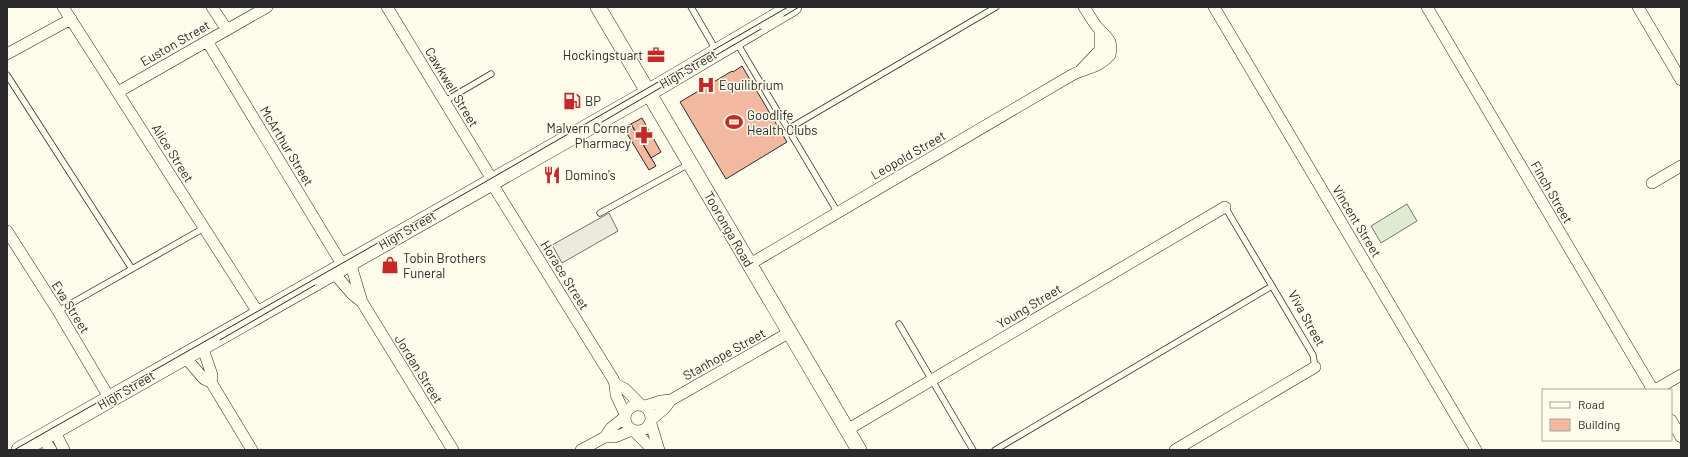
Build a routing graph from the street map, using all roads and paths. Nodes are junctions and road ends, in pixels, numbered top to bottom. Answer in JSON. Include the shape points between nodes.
{"nodes":[{"id":1,"x":63,"y":7,"type":"edge"},
{"id":2,"x":212,"y":7,"type":"edge"},
{"id":3,"x":267,"y":7,"type":"edge"},
{"id":4,"x":387,"y":7,"type":"edge"},
{"id":5,"x":598,"y":7,"type":"edge"},
{"id":6,"x":691,"y":7,"type":"edge"},
{"id":7,"x":793,"y":7,"type":"edge"},
{"id":8,"x":996,"y":7,"type":"edge"},
{"id":9,"x":1084,"y":7,"type":"edge"},
{"id":10,"x":1214,"y":7,"type":"edge"},
{"id":11,"x":1427,"y":7,"type":"edge"},
{"id":12,"x":1638,"y":7,"type":"edge"},
{"id":13,"x":71,"y":19,"type":"junction"},
{"id":14,"x":227,"y":30,"type":"junction"},
{"id":15,"x":207,"y":41,"type":"junction"},
{"id":16,"x":735,"y":41,"type":"junction"},
{"id":17,"x":717,"y":52,"type":"junction"},
{"id":18,"x":7,"y":54,"type":"edge"},
{"id":19,"x":491,"y":74,"type":"dead end"},
{"id":20,"x":7,"y":75,"type":"edge"},
{"id":21,"x":1681,"y":80,"type":"edge"},
{"id":22,"x":118,"y":92,"type":"junction"},
{"id":23,"x":648,"y":92,"type":"junction"},
{"id":24,"x":445,"y":101,"type":"junction"},
{"id":25,"x":788,"y":129,"type":"junction"},
{"id":26,"x":690,"y":163,"type":"junction"},
{"id":27,"x":1681,"y":166,"type":"edge"},
{"id":28,"x":492,"y":181,"type":"junction"},
{"id":29,"x":1652,"y":183,"type":"dead end"},
{"id":30,"x":1225,"y":207,"type":"joint"},
{"id":31,"x":600,"y":213,"type":"dead end"},
{"id":32,"x":838,"y":213,"type":"junction"},
{"id":33,"x":204,"y":228,"type":"junction"},
{"id":34,"x":7,"y":231,"type":"edge"},
{"id":35,"x":750,"y":264,"type":"junction"},
{"id":36,"x":342,"y":267,"type":"junction"},
{"id":37,"x":132,"y":270,"type":"junction"},
{"id":38,"x":1272,"y":286,"type":"junction"},
{"id":39,"x":362,"y":302,"type":"junction"},
{"id":40,"x":58,"y":311,"type":"junction"},
{"id":41,"x":259,"y":314,"type":"junction"},
{"id":42,"x":899,"y":324,"type":"dead end"},
{"id":43,"x":790,"y":332,"type":"junction"},
{"id":44,"x":202,"y":346,"type":"junction"},
{"id":45,"x":184,"y":356,"type":"junction"},
{"id":46,"x":1315,"y":367,"type":"joint"},
{"id":47,"x":1681,"y":375,"type":"edge"},
{"id":48,"x":931,"y":380,"type":"junction"},
{"id":49,"x":211,"y":382,"type":"junction"},
{"id":50,"x":616,"y":384,"type":"junction"},
{"id":51,"x":1653,"y":389,"type":"edge"},
{"id":52,"x":1656,"y":389,"type":"edge"},
{"id":53,"x":110,"y":399,"type":"junction"},
{"id":54,"x":671,"y":400,"type":"junction"},
{"id":55,"x":643,"y":406,"type":"junction"},
{"id":56,"x":625,"y":416,"type":"junction"},
{"id":57,"x":651,"y":421,"type":"junction"},
{"id":58,"x":1672,"y":422,"type":"edge"},
{"id":59,"x":847,"y":430,"type":"junction"},
{"id":60,"x":633,"y":431,"type":"junction"},
{"id":61,"x":605,"y":436,"type":"junction"},
{"id":62,"x":1681,"y":437,"type":"edge"},
{"id":63,"x":49,"y":439,"type":"edge"},
{"id":64,"x":20,"y":450,"type":"edge"},
{"id":65,"x":64,"y":450,"type":"edge"},
{"id":66,"x":252,"y":450,"type":"edge"},
{"id":67,"x":453,"y":450,"type":"edge"},
{"id":68,"x":581,"y":450,"type":"edge"},
{"id":69,"x":653,"y":450,"type":"edge"},
{"id":70,"x":659,"y":450,"type":"edge"},
{"id":71,"x":859,"y":450,"type":"edge"},
{"id":72,"x":973,"y":450,"type":"edge"},
{"id":73,"x":995,"y":450,"type":"edge"},
{"id":74,"x":1175,"y":450,"type":"edge"},
{"id":75,"x":1476,"y":450,"type":"edge"}],
"edges":[{"from":1,"to":13,"type":"street","name":"Alice Street"},
{"from":2,"to":14,"type":"street"},
{"from":3,"to":14,"type":"street","name":"Euston Street"},
{"from":4,"to":24,"type":"street","name":"Cawkwell Street"},
{"from":5,"to":23,"type":"main road","name":"Tooronga Road"},
{"from":6,"to":17,"type":"lane"},
{"from":7,"to":16,"type":"main road","name":"High Street"},
{"from":8,"to":25,"type":"lane"},
{"from":9,"to":32,"type":"street","name":"Leopold Street","via":[[1100,30],[1105,52],[1081,70]]},
{"from":10,"to":75,"type":"street","name":"Vincent Street"},
{"from":11,"to":51,"type":"street","name":"Finch Street"},
{"from":12,"to":21,"type":"street"},
{"from":13,"to":18,"type":"street"},
{"from":13,"to":22,"type":"street","name":"Alice Street"},
{"from":14,"to":15,"type":"street","name":"Euston Street"},
{"from":15,"to":22,"type":"street","name":"Euston Street"},
{"from":15,"to":36,"type":"street","name":"McArthur Street"},
{"from":16,"to":17,"type":"main road","name":"High Street"},
{"from":16,"to":25,"type":"lane"},
{"from":17,"to":23,"type":"main road","name":"High Street"},
{"from":19,"to":24,"type":"lane"},
{"from":20,"to":37,"type":"lane"},
{"from":22,"to":33,"type":"street","name":"Alice Street"},
{"from":23,"to":26,"type":"main road","name":"Tooronga Road"},
{"from":23,"to":28,"type":"main road","name":"High Street"},
{"from":24,"to":28,"type":"street","name":"Cawkwell Street"},
{"from":25,"to":32,"type":"lane"},
{"from":26,"to":31,"type":"lane"},
{"from":26,"to":35,"type":"main road","name":"Tooronga Road"},
{"from":27,"to":29,"type":"street"},
{"from":28,"to":36,"type":"main road","name":"High Street"},
{"from":28,"to":50,"type":"street","name":"Horace Street"},
{"from":30,"to":38,"type":"lane","name":"Viva Street"},
{"from":30,"to":48,"type":"street","name":"Young Street"},
{"from":32,"to":35,"type":"street","name":"Leopold Street"},
{"from":33,"to":37,"type":"lane"},
{"from":33,"to":41,"type":"street","name":"Alice Street"},
{"from":34,"to":40,"type":"street","name":"Eva Street"},
{"from":35,"to":43,"type":"main road","name":"Tooronga Road"},
{"from":36,"to":39,"type":"street","name":"Jordan Street"},
{"from":36,"to":39,"type":"street","name":"Jordan Street","via":[[352,294]]},
{"from":36,"to":41,"type":"main road","name":"High Street"},
{"from":37,"to":40,"type":"lane"},
{"from":38,"to":46,"type":"lane","name":"Viva Street","via":[[1313,355]]},
{"from":38,"to":73,"type":"lane"},
{"from":39,"to":67,"type":"street","name":"Jordan Street"},
{"from":40,"to":53,"type":"street","name":"Eva Street"},
{"from":41,"to":44,"type":"main road","name":"High Street"},
{"from":42,"to":48,"type":"lane"},
{"from":43,"to":54,"type":"street","name":"Stanhope Street"},
{"from":43,"to":59,"type":"main road","name":"Tooronga Road"},
{"from":44,"to":45,"type":"main road","name":"High Street"},
{"from":44,"to":49,"type":"street","via":[[212,375]]},
{"from":45,"to":49,"type":"street","via":[[204,379]]},
{"from":45,"to":53,"type":"main road","name":"High Street"},
{"from":46,"to":74,"type":"street","name":"Viva Street"},
{"from":47,"to":52,"type":"street"},
{"from":48,"to":59,"type":"street","name":"Young Street"},
{"from":48,"to":72,"type":"lane"},
{"from":49,"to":66,"type":"street"},
{"from":50,"to":55,"type":"street","name":"Horace Street"},
{"from":50,"to":56,"type":"street","name":"Horace Street","via":[[616,395]]},
{"from":53,"to":63,"type":"main road","name":"High Street"},
{"from":54,"to":55,"type":"street","name":"Stanhope Street"},
{"from":54,"to":57,"type":"street","name":"Stanhope Street"},
{"from":55,"to":56,"type":"street","via":[[632,407]]},
{"from":55,"to":57,"type":"street","via":[[650,412]]},
{"from":56,"to":60,"type":"street","via":[[626,425]]},
{"from":56,"to":61,"type":"street"},
{"from":57,"to":60,"type":"street","via":[[644,430]]},
{"from":57,"to":70,"type":"street"},
{"from":58,"to":62,"type":"street"},
{"from":59,"to":71,"type":"main road","name":"Tooronga Road"},
{"from":60,"to":61,"type":"street","via":[[615,437]]},
{"from":60,"to":69,"type":"street"},
{"from":61,"to":68,"type":"street"},
{"from":63,"to":64,"type":"main road","name":"High Street"},
{"from":63,"to":65,"type":"street"}]}
